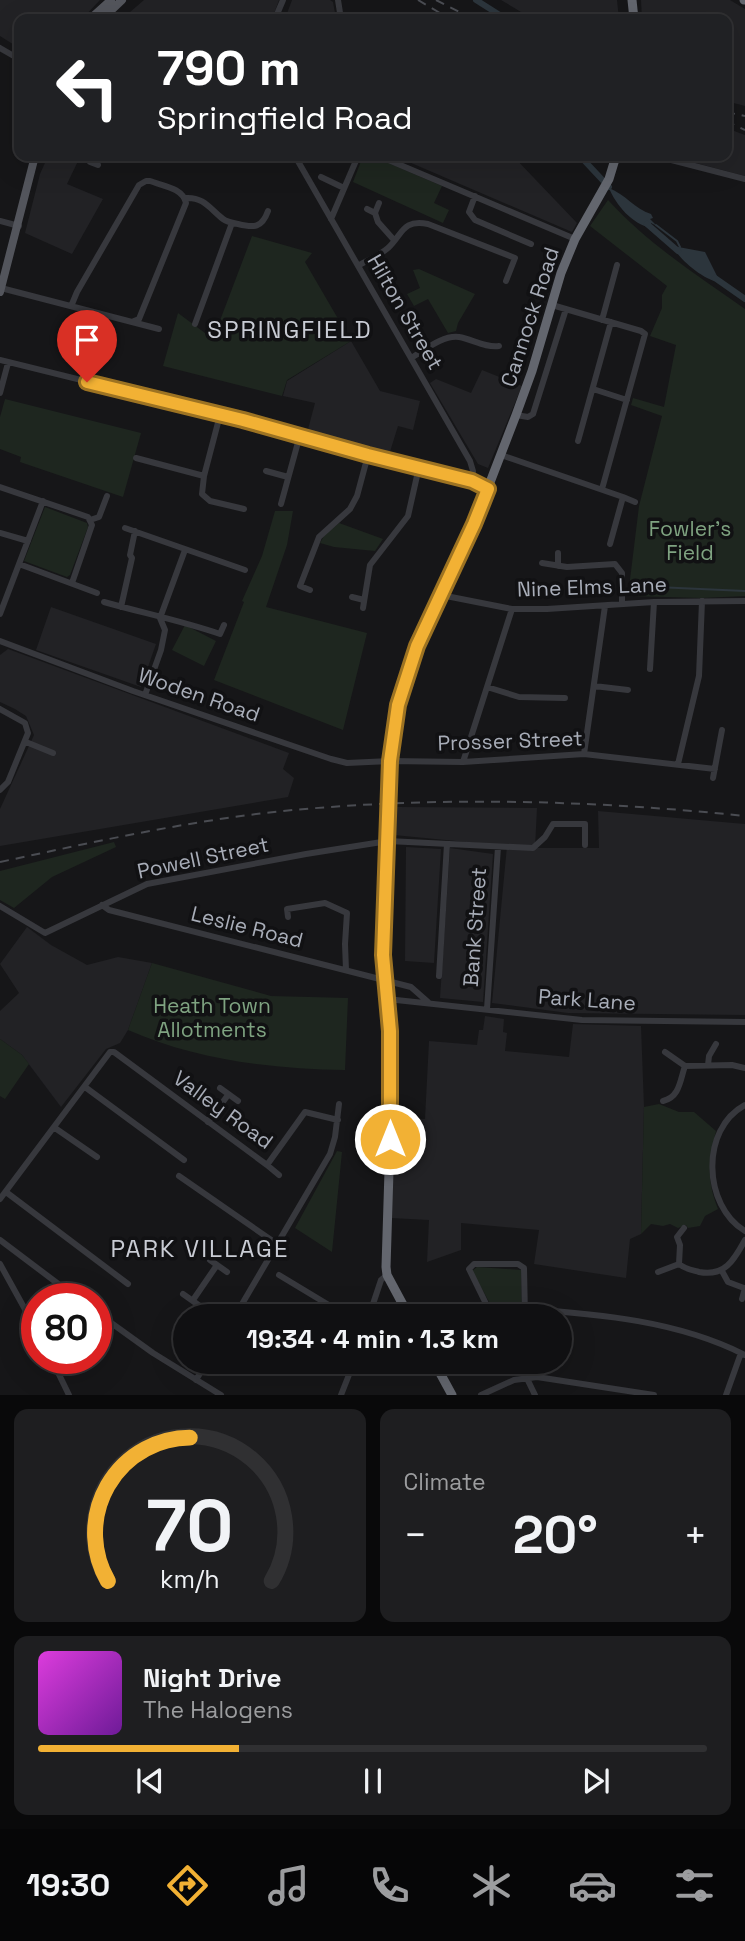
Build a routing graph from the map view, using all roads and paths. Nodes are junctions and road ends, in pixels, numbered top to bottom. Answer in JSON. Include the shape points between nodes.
{"nodes":[{"id":1,"x":111,"y":0,"type":"edge"},
{"id":2,"x":122,"y":0,"type":"edge"},
{"id":3,"x":96,"y":14,"type":"edge"},
{"id":4,"x":106,"y":14,"type":"edge"},
{"id":5,"x":34,"y":161,"type":"edge"},
{"id":6,"x":90,"y":161,"type":"edge"},
{"id":7,"x":298,"y":161,"type":"edge"},
{"id":8,"x":356,"y":161,"type":"edge"},
{"id":9,"x":392,"y":161,"type":"edge"},
{"id":10,"x":614,"y":161,"type":"edge"},
{"id":11,"x":675,"y":161,"type":"edge"},
{"id":12,"x":98,"y":165,"type":"dead end"},
{"id":13,"x":321,"y":177,"type":"dead end"},
{"id":14,"x":745,"y":179,"type":"edge"},
{"id":15,"x":344,"y":188,"type":"junction"},
{"id":16,"x":475,"y":196,"type":"junction"},
{"id":17,"x":186,"y":198,"type":"junction"},
{"id":18,"x":379,"y":203,"type":"dead end"},
{"id":19,"x":367,"y":209,"type":"dead end"},
{"id":20,"x":268,"y":211,"type":"dead end"},
{"id":21,"x":374,"y":213,"type":"junction"},
{"id":22,"x":331,"y":219,"type":"junction"},
{"id":23,"x":0,"y":222,"type":"edge"},
{"id":24,"x":232,"y":223,"type":"junction"},
{"id":25,"x":19,"y":226,"type":"junction"},
{"id":26,"x":575,"y":239,"type":"junction"},
{"id":27,"x":394,"y":240,"type":"junction"},
{"id":28,"x":531,"y":244,"type":"dead end"},
{"id":29,"x":617,"y":265,"type":"dead end"},
{"id":30,"x":358,"y":266,"type":"junction"},
{"id":31,"x":506,"y":281,"type":"dead end"},
{"id":32,"x":1,"y":290,"type":"edge"},
{"id":33,"x":72,"y":304,"type":"junction"},
{"id":34,"x":552,"y":305,"type":"junction"},
{"id":35,"x":566,"y":309,"type":"junction"},
{"id":36,"x":190,"y":314,"type":"dead end"},
{"id":37,"x":602,"y":320,"type":"junction"},
{"id":38,"x":134,"y":321,"type":"junction"},
{"id":39,"x":611,"y":322,"type":"junction"},
{"id":40,"x":159,"y":329,"type":"dead end"},
{"id":41,"x":499,"y":346,"type":"dead end"},
{"id":42,"x":411,"y":358,"type":"junction"},
{"id":43,"x":4,"y":361,"type":"edge"},
{"id":44,"x":593,"y":389,"type":"junction"},
{"id":45,"x":0,"y":393,"type":"edge"},
{"id":46,"x":627,"y":400,"type":"junction"},
{"id":47,"x":220,"y":415,"type":"junction"},
{"id":48,"x":516,"y":415,"type":"junction"},
{"id":49,"x":300,"y":435,"type":"junction"},
{"id":50,"x":578,"y":441,"type":"dead end"},
{"id":51,"x":368,"y":455,"type":"junction"},
{"id":52,"x":500,"y":455,"type":"junction"},
{"id":53,"x":136,"y":458,"type":"dead end"},
{"id":54,"x":419,"y":467,"type":"junction"},
{"id":55,"x":266,"y":471,"type":"dead end"},
{"id":56,"x":204,"y":476,"type":"junction"},
{"id":57,"x":288,"y":477,"type":"junction"},
{"id":58,"x":472,"y":481,"type":"junction"},
{"id":59,"x":0,"y":486,"type":"edge"},
{"id":60,"x":488,"y":489,"type":"junction"},
{"id":61,"x":602,"y":489,"type":"junction"},
{"id":62,"x":107,"y":496,"type":"dead end"},
{"id":63,"x":623,"y":497,"type":"junction"},
{"id":64,"x":43,"y":501,"type":"junction"},
{"id":65,"x":635,"y":502,"type":"dead end"},
{"id":66,"x":281,"y":505,"type":"dead end"},
{"id":67,"x":244,"y":509,"type":"dead end"},
{"id":68,"x":90,"y":520,"type":"junction"},
{"id":69,"x":125,"y":528,"type":"dead end"},
{"id":70,"x":135,"y":531,"type":"junction"},
{"id":71,"x":0,"y":533,"type":"edge"},
{"id":72,"x":601,"y":535,"type":"dead end"},
{"id":73,"x":28,"y":541,"type":"junction"},
{"id":74,"x":186,"y":550,"type":"junction"},
{"id":75,"x":558,"y":553,"type":"dead end"},
{"id":76,"x":542,"y":563,"type":"dead end"},
{"id":77,"x":19,"y":564,"type":"junction"},
{"id":78,"x":558,"y":566,"type":"junction"},
{"id":79,"x":245,"y":570,"type":"dead end"},
{"id":80,"x":72,"y":583,"type":"junction"},
{"id":81,"x":310,"y":590,"type":"dead end"},
{"id":82,"x":97,"y":593,"type":"dead end"},
{"id":83,"x":441,"y":594,"type":"junction"},
{"id":84,"x":352,"y":597,"type":"dead end"},
{"id":85,"x":702,"y":601,"type":"junction"},
{"id":86,"x":745,"y":601,"type":"edge"},
{"id":87,"x":104,"y":602,"type":"dead end"},
{"id":88,"x":654,"y":602,"type":"junction"},
{"id":89,"x":622,"y":604,"type":"junction"},
{"id":90,"x":605,"y":606,"type":"junction"},
{"id":91,"x":121,"y":607,"type":"junction"},
{"id":92,"x":512,"y":609,"type":"junction"},
{"id":93,"x":0,"y":614,"type":"edge"},
{"id":94,"x":159,"y":618,"type":"junction"},
{"id":95,"x":224,"y":625,"type":"dead end"},
{"id":96,"x":0,"y":641,"type":"edge"},
{"id":97,"x":651,"y":659,"type":"junction"},
{"id":98,"x":661,"y":660,"type":"dead end"},
{"id":99,"x":650,"y":669,"type":"dead end"},
{"id":100,"x":593,"y":686,"type":"junction"},
{"id":101,"x":487,"y":687,"type":"junction"},
{"id":102,"x":617,"y":690,"type":"junction"},
{"id":103,"x":628,"y":690,"type":"dead end"},
{"id":104,"x":145,"y":695,"type":"junction"},
{"id":105,"x":565,"y":698,"type":"dead end"},
{"id":106,"x":617,"y":698,"type":"dead end"},
{"id":107,"x":0,"y":709,"type":"edge"},
{"id":108,"x":722,"y":730,"type":"dead end"},
{"id":109,"x":26,"y":742,"type":"junction"},
{"id":110,"x":53,"y":753,"type":"dead end"},
{"id":111,"x":584,"y":754,"type":"junction"},
{"id":112,"x":390,"y":761,"type":"junction"},
{"id":113,"x":463,"y":762,"type":"junction"},
{"id":114,"x":678,"y":764,"type":"junction"},
{"id":115,"x":715,"y":769,"type":"junction"},
{"id":116,"x":713,"y":778,"type":"dead end"},
{"id":117,"x":0,"y":790,"type":"edge"},
{"id":118,"x":388,"y":841,"type":"junction"},
{"id":119,"x":446,"y":844,"type":"junction"},
{"id":120,"x":585,"y":845,"type":"dead end"},
{"id":121,"x":498,"y":847,"type":"junction"},
{"id":122,"x":102,"y":905,"type":"junction"},
{"id":123,"x":3,"y":908,"type":"edge"},
{"id":124,"x":0,"y":917,"type":"edge"},
{"id":125,"x":288,"y":917,"type":"dead end"},
{"id":126,"x":346,"y":970,"type":"junction"},
{"id":127,"x":439,"y":976,"type":"dead end"},
{"id":128,"x":385,"y":981,"type":"junction"},
{"id":129,"x":387,"y":999,"type":"junction"},
{"id":130,"x":428,"y":1002,"type":"junction"},
{"id":131,"x":487,"y":1009,"type":"junction"},
{"id":132,"x":745,"y":1022,"type":"edge"},
{"id":133,"x":712,"y":1045,"type":"dead end"},
{"id":134,"x":676,"y":1047,"type":"dead end"},
{"id":135,"x":708,"y":1065,"type":"junction"},
{"id":136,"x":685,"y":1066,"type":"junction"},
{"id":137,"x":745,"y":1068,"type":"edge"},
{"id":138,"x":85,"y":1087,"type":"junction"},
{"id":139,"x":220,"y":1088,"type":"dead end"},
{"id":140,"x":228,"y":1095,"type":"junction"},
{"id":141,"x":238,"y":1101,"type":"dead end"},
{"id":142,"x":339,"y":1104,"type":"dead end"},
{"id":143,"x":745,"y":1105,"type":"edge"},
{"id":144,"x":676,"y":1106,"type":"dead end"},
{"id":145,"x":338,"y":1120,"type":"junction"},
{"id":146,"x":208,"y":1122,"type":"junction"},
{"id":147,"x":55,"y":1128,"type":"junction"},
{"id":148,"x":97,"y":1157,"type":"dead end"},
{"id":149,"x":184,"y":1160,"type":"dead end"},
{"id":150,"x":267,"y":1165,"type":"junction"},
{"id":151,"x":279,"y":1175,"type":"dead end"},
{"id":152,"x":180,"y":1176,"type":"dead end"},
{"id":153,"x":6,"y":1192,"type":"junction"},
{"id":154,"x":0,"y":1199,"type":"edge"},
{"id":155,"x":670,"y":1227,"type":"dead end"},
{"id":156,"x":745,"y":1231,"type":"edge"},
{"id":157,"x":0,"y":1240,"type":"edge"},
{"id":158,"x":745,"y":1240,"type":"edge"},
{"id":159,"x":277,"y":1244,"type":"junction"},
{"id":160,"x":211,"y":1259,"type":"dead end"},
{"id":161,"x":0,"y":1264,"type":"edge"},
{"id":162,"x":679,"y":1264,"type":"junction"},
{"id":163,"x":218,"y":1265,"type":"junction"},
{"id":164,"x":722,"y":1270,"type":"junction"},
{"id":165,"x":227,"y":1272,"type":"dead end"},
{"id":166,"x":658,"y":1272,"type":"dead end"},
{"id":167,"x":279,"y":1275,"type":"dead end"},
{"id":168,"x":387,"y":1275,"type":"junction"},
{"id":169,"x":57,"y":1283,"type":"edge"},
{"id":170,"x":128,"y":1284,"type":"dead end"},
{"id":171,"x":744,"y":1288,"type":"edge"},
{"id":172,"x":183,"y":1294,"type":"dead end"},
{"id":173,"x":742,"y":1299,"type":"dead end"},
{"id":174,"x":193,"y":1300,"type":"junction"},
{"id":175,"x":21,"y":1302,"type":"edge"},
{"id":176,"x":198,"y":1304,"type":"edge"},
{"id":177,"x":241,"y":1304,"type":"edge"},
{"id":178,"x":327,"y":1304,"type":"edge"},
{"id":179,"x":373,"y":1304,"type":"edge"},
{"id":180,"x":403,"y":1304,"type":"edge"},
{"id":181,"x":486,"y":1304,"type":"edge"},
{"id":182,"x":525,"y":1304,"type":"edge"},
{"id":183,"x":572,"y":1316,"type":"edge"},
{"id":184,"x":112,"y":1323,"type":"edge"},
{"id":185,"x":743,"y":1354,"type":"edge"},
{"id":186,"x":59,"y":1374,"type":"edge"},
{"id":187,"x":200,"y":1374,"type":"edge"},
{"id":188,"x":349,"y":1374,"type":"edge"},
{"id":189,"x":441,"y":1374,"type":"edge"},
{"id":190,"x":527,"y":1374,"type":"edge"},
{"id":191,"x":528,"y":1377,"type":"junction"},
{"id":192,"x":196,"y":1380,"type":"junction"},
{"id":193,"x":69,"y":1395,"type":"edge"},
{"id":194,"x":221,"y":1395,"type":"edge"},
{"id":195,"x":341,"y":1395,"type":"edge"},
{"id":196,"x":452,"y":1395,"type":"edge"},
{"id":197,"x":481,"y":1395,"type":"edge"},
{"id":198,"x":535,"y":1395,"type":"edge"},
{"id":199,"x":654,"y":1395,"type":"edge"},
{"id":200,"x":726,"y":1395,"type":"edge"}],
"edges":[{"from":1,"to":3,"type":"main road"},
{"from":2,"to":4,"type":"main road"},
{"from":5,"to":25,"type":"main road"},
{"from":6,"to":12,"type":"street"},
{"from":7,"to":22,"type":"street","name":"Hilton Street"},
{"from":8,"to":15,"type":"street"},
{"from":9,"to":16,"type":"street"},
{"from":10,"to":26,"type":"highway","name":"Cannock Road"},
{"from":11,"to":14,"type":"street"},
{"from":13,"to":15,"type":"street"},
{"from":15,"to":22,"type":"street"},
{"from":16,"to":26,"type":"street"},
{"from":16,"to":28,"type":"street","via":[[469,212],[475,220]]},
{"from":17,"to":24,"type":"street","via":[[204,201]]},
{"from":17,"to":33,"type":"street","via":[[150,181],[139,185]]},
{"from":17,"to":38,"type":"street"},
{"from":18,"to":21,"type":"street"},
{"from":19,"to":21,"type":"street"},
{"from":20,"to":24,"type":"street","via":[[256,227]]},
{"from":21,"to":27,"type":"street"},
{"from":22,"to":30,"type":"street","name":"Hilton Street"},
{"from":23,"to":25,"type":"street"},
{"from":24,"to":36,"type":"street","via":[[196,320]]},
{"from":25,"to":32,"type":"main road"},
{"from":26,"to":34,"type":"highway","name":"Cannock Road"},
{"from":27,"to":30,"type":"street"},
{"from":27,"to":31,"type":"street","via":[[404,227],[415,222],[428,224],[515,258]]},
{"from":29,"to":37,"type":"street"},
{"from":30,"to":42,"type":"street","name":"Hilton Street"},
{"from":32,"to":33,"type":"street"},
{"from":33,"to":38,"type":"street"},
{"from":34,"to":35,"type":"street"},
{"from":34,"to":48,"type":"highway","name":"Cannock Road"},
{"from":35,"to":37,"type":"street"},
{"from":35,"to":48,"type":"street","name":"Cannock Road","via":[[533,414]]},
{"from":37,"to":39,"type":"street"},
{"from":38,"to":40,"type":"street"},
{"from":39,"to":44,"type":"street"},
{"from":39,"to":46,"type":"street","via":[[641,331],[645,337]]},
{"from":41,"to":42,"type":"street","via":[[445,338]]},
{"from":42,"to":58,"type":"street","name":"Hilton Street","via":[[470,461]]},
{"from":43,"to":45,"type":"street"},
{"from":43,"to":47,"type":"street"},
{"from":44,"to":46,"type":"street"},
{"from":44,"to":50,"type":"street"},
{"from":46,"to":61,"type":"street"},
{"from":47,"to":49,"type":"street"},
{"from":47,"to":56,"type":"street"},
{"from":48,"to":52,"type":"highway","name":"Cannock Road"},
{"from":49,"to":51,"type":"street"},
{"from":49,"to":57,"type":"street"},
{"from":51,"to":54,"type":"street"},
{"from":51,"to":81,"type":"street","via":[[350,509],[320,537],[300,586]]},
{"from":52,"to":60,"type":"highway","name":"Cannock Road"},
{"from":52,"to":61,"type":"street"},
{"from":53,"to":56,"type":"street"},
{"from":54,"to":58,"type":"street"},
{"from":54,"to":84,"type":"street","via":[[408,516],[370,565],[363,604]]},
{"from":55,"to":57,"type":"street"},
{"from":56,"to":67,"type":"street","via":[[205,498]]},
{"from":57,"to":66,"type":"street"},
{"from":58,"to":60,"type":"street"},
{"from":59,"to":64,"type":"street"},
{"from":60,"to":83,"type":"highway","name":"Cannock Road"},
{"from":61,"to":63,"type":"street"},
{"from":62,"to":68,"type":"street","via":[[99,517]]},
{"from":63,"to":65,"type":"street"},
{"from":63,"to":72,"type":"street","via":[[611,541]]},
{"from":64,"to":68,"type":"street"},
{"from":64,"to":73,"type":"street"},
{"from":68,"to":80,"type":"street"},
{"from":69,"to":70,"type":"street"},
{"from":70,"to":74,"type":"street"},
{"from":70,"to":91,"type":"street"},
{"from":71,"to":73,"type":"street"},
{"from":73,"to":77,"type":"street"},
{"from":74,"to":79,"type":"street"},
{"from":74,"to":94,"type":"street"},
{"from":75,"to":78,"type":"street"},
{"from":76,"to":78,"type":"street"},
{"from":77,"to":80,"type":"street"},
{"from":77,"to":93,"type":"street"},
{"from":78,"to":89,"type":"street","via":[[615,564],[622,573]]},
{"from":80,"to":82,"type":"street"},
{"from":83,"to":92,"type":"street","name":"Nine Elms Lane"},
{"from":83,"to":112,"type":"highway","name":"Cannock Road","via":[[407,675]]},
{"from":85,"to":86,"type":"street","name":"Nine Elms Lane"},
{"from":85,"to":88,"type":"street","name":"Nine Elms Lane"},
{"from":85,"to":114,"type":"street","via":[[699,676]]},
{"from":87,"to":91,"type":"street"},
{"from":88,"to":89,"type":"street","name":"Nine Elms Lane"},
{"from":88,"to":97,"type":"street"},
{"from":89,"to":90,"type":"street","name":"Nine Elms Lane"},
{"from":90,"to":92,"type":"street","name":"Nine Elms Lane"},
{"from":90,"to":100,"type":"street"},
{"from":91,"to":94,"type":"street"},
{"from":92,"to":101,"type":"street"},
{"from":94,"to":95,"type":"street","via":[[173,618],[220,634]]},
{"from":94,"to":104,"type":"street","via":[[165,630]]},
{"from":96,"to":104,"type":"street","name":"Woden Road"},
{"from":97,"to":98,"type":"street"},
{"from":97,"to":99,"type":"street"},
{"from":100,"to":102,"type":"street"},
{"from":100,"to":111,"type":"street"},
{"from":101,"to":105,"type":"street","via":[[519,697]]},
{"from":101,"to":113,"type":"street"},
{"from":102,"to":103,"type":"street"},
{"from":102,"to":106,"type":"street"},
{"from":104,"to":112,"type":"street","name":"Woden Road","via":[[331,759]]},
{"from":107,"to":109,"type":"street","via":[[25,723]]},
{"from":108,"to":115,"type":"street"},
{"from":109,"to":110,"type":"street"},
{"from":109,"to":117,"type":"street"},
{"from":111,"to":113,"type":"street","name":"Prosser Street"},
{"from":111,"to":114,"type":"street","name":"Prosser Street"},
{"from":112,"to":113,"type":"street","name":"Prosser Street"},
{"from":112,"to":118,"type":"highway","name":"Cannock Road"},
{"from":114,"to":115,"type":"street","name":"Prosser Street"},
{"from":115,"to":116,"type":"street"},
{"from":118,"to":119,"type":"street","name":"Powell Street"},
{"from":118,"to":122,"type":"street","name":"Powell Street","via":[[147,884]]},
{"from":118,"to":128,"type":"highway","name":"Cannock Road"},
{"from":119,"to":121,"type":"street","name":"Powell Street"},
{"from":119,"to":127,"type":"street"},
{"from":120,"to":121,"type":"street","name":"Powell Street","via":[[585,824],[559,824],[551,826],[533,848]]},
{"from":121,"to":131,"type":"street","name":"Bank Street"},
{"from":122,"to":123,"type":"street","name":"Powell Street","via":[[45,933]]},
{"from":122,"to":126,"type":"street","name":"Leslie Road"},
{"from":123,"to":124,"type":"street"},
{"from":125,"to":126,"type":"street","via":[[287,909],[325,903],[347,913]]},
{"from":126,"to":128,"type":"street","name":"Leslie Road"},
{"from":128,"to":129,"type":"highway","name":"Cannock Road"},
{"from":128,"to":130,"type":"street","name":"Park Lane","via":[[411,987]]},
{"from":129,"to":130,"type":"street","name":"Park Lane"},
{"from":129,"to":168,"type":"highway","name":"Cannock Road"},
{"from":130,"to":131,"type":"street","name":"Park Lane"},
{"from":131,"to":132,"type":"street","name":"Park Lane","via":[[582,1020]]},
{"from":133,"to":135,"type":"street"},
{"from":134,"to":136,"type":"street","via":[[667,1054]]},
{"from":135,"to":136,"type":"street"},
{"from":135,"to":137,"type":"street"},
{"from":136,"to":144,"type":"street","via":[[680,1087],[666,1100]]},
{"from":138,"to":146,"type":"street","name":"Valley Road","via":[[107,1054],[114,1052]]},
{"from":138,"to":147,"type":"street"},
{"from":138,"to":149,"type":"street"},
{"from":139,"to":140,"type":"street"},
{"from":140,"to":141,"type":"street"},
{"from":140,"to":146,"type":"street"},
{"from":142,"to":145,"type":"street"},
{"from":143,"to":156,"type":"street","via":[[721,1128],[712,1167],[723,1210]]},
{"from":145,"to":150,"type":"street","name":"Valley Road","via":[[305,1112]]},
{"from":145,"to":159,"type":"street","via":[[330,1154]]},
{"from":146,"to":150,"type":"street","name":"Valley Road"},
{"from":147,"to":148,"type":"street"},
{"from":147,"to":153,"type":"street"},
{"from":150,"to":151,"type":"street"},
{"from":152,"to":159,"type":"street"},
{"from":153,"to":154,"type":"street"},
{"from":153,"to":170,"type":"street"},
{"from":155,"to":162,"type":"street","via":[[681,1231]]},
{"from":157,"to":169,"type":"street"},
{"from":158,"to":164,"type":"street"},
{"from":159,"to":177,"type":"street"},
{"from":160,"to":163,"type":"street"},
{"from":161,"to":175,"type":"street"},
{"from":162,"to":164,"type":"street","via":[[709,1274]]},
{"from":162,"to":166,"type":"street"},
{"from":163,"to":165,"type":"street"},
{"from":163,"to":174,"type":"street"},
{"from":164,"to":171,"type":"street","via":[[728,1282]]},
{"from":167,"to":178,"type":"street"},
{"from":168,"to":179,"type":"street"},
{"from":168,"to":180,"type":"highway","name":"Cannock Road"},
{"from":171,"to":173,"type":"street"},
{"from":172,"to":174,"type":"street"},
{"from":174,"to":176,"type":"street"},
{"from":181,"to":182,"type":"street","via":[[469,1269],[474,1264],[518,1264],[524,1268]]},
{"from":183,"to":185,"type":"street","via":[[652,1324]]},
{"from":184,"to":192,"type":"street"},
{"from":185,"to":200,"type":"street"},
{"from":186,"to":193,"type":"street"},
{"from":187,"to":192,"type":"street"},
{"from":188,"to":195,"type":"street"},
{"from":189,"to":196,"type":"highway"},
{"from":190,"to":191,"type":"street"},
{"from":191,"to":197,"type":"street"},
{"from":191,"to":198,"type":"street"},
{"from":191,"to":199,"type":"street"},
{"from":192,"to":194,"type":"street"}]}
